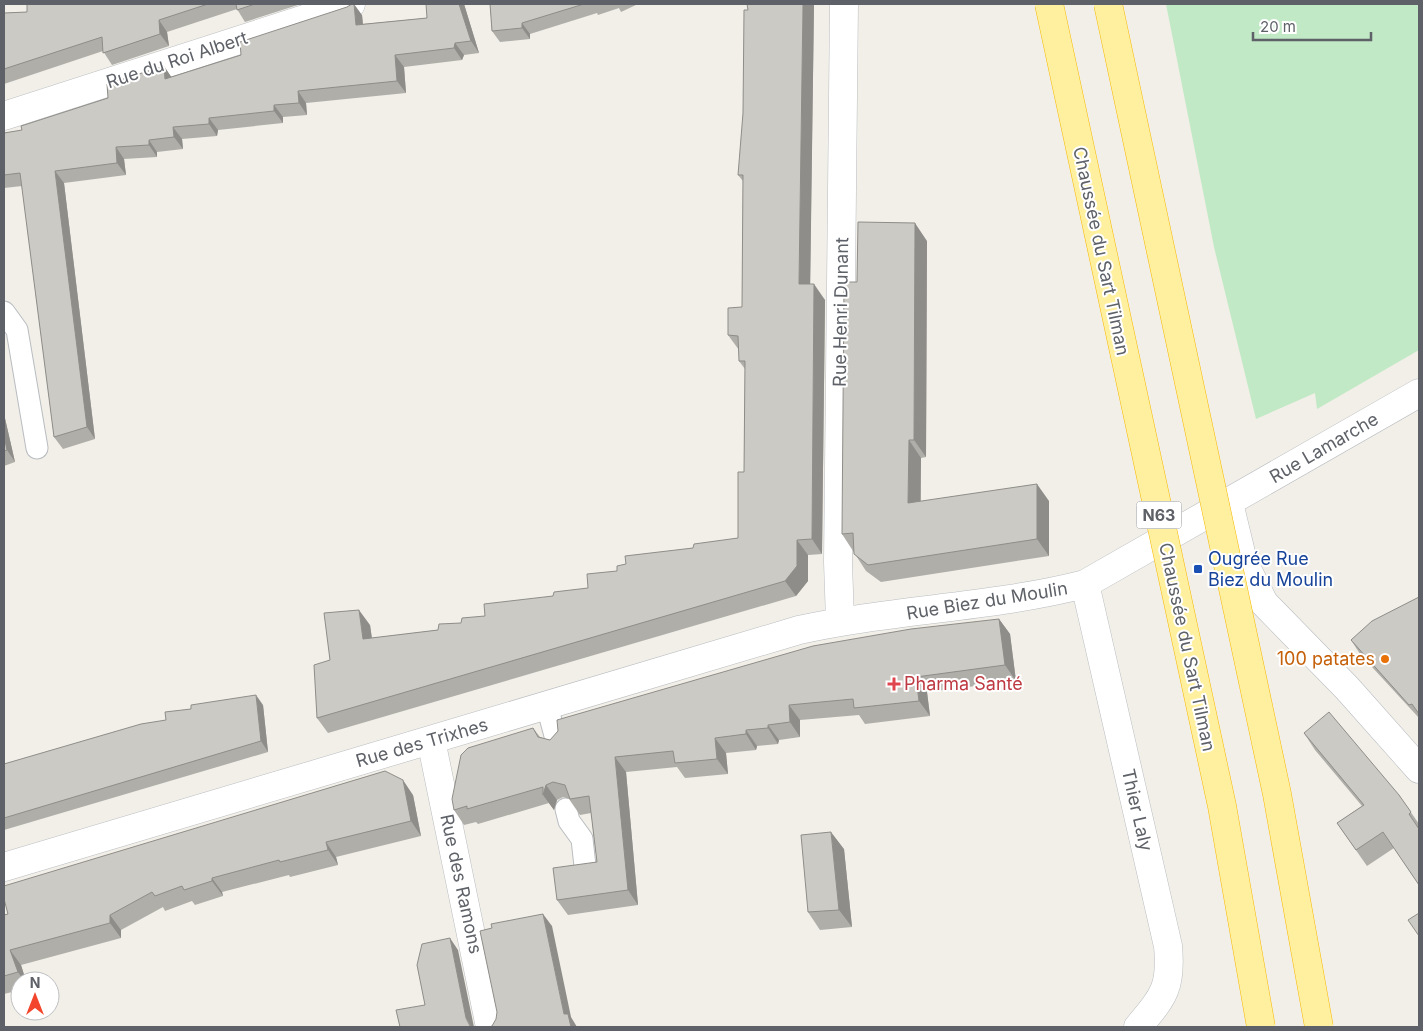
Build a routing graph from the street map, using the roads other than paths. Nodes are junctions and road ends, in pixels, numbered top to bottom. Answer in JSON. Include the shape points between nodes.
{"nodes":[{"id":1,"x":351,"y":4,"type":"edge"},
{"id":2,"x":844,"y":4,"type":"edge"},
{"id":3,"x":1049,"y":4,"type":"edge"},
{"id":4,"x":1108,"y":4,"type":"edge"},
{"id":5,"x":4,"y":116,"type":"edge"},
{"id":6,"x":4,"y":312,"type":"edge"},
{"id":7,"x":1419,"y":393,"type":"edge"},
{"id":8,"x":37,"y":448,"type":"dead end"},
{"id":9,"x":1229,"y":503,"type":"junction"},
{"id":10,"x":1085,"y":584,"type":"junction"},
{"id":11,"x":840,"y":621,"type":"junction"},
{"id":12,"x":547,"y":706,"type":"junction"},
{"id":13,"x":431,"y":740,"type":"junction"},
{"id":14,"x":557,"y":743,"type":"edge"},
{"id":15,"x":1419,"y":769,"type":"edge"},
{"id":16,"x":566,"y":809,"type":"edge"},
{"id":17,"x":585,"y":866,"type":"edge"},
{"id":18,"x":4,"y":867,"type":"edge"},
{"id":19,"x":490,"y":1027,"type":"edge"},
{"id":20,"x":1138,"y":1027,"type":"edge"},
{"id":21,"x":1261,"y":1027,"type":"edge"},
{"id":22,"x":1319,"y":1027,"type":"edge"}],
"edges":[{"from":1,"to":5,"type":"street","name":"Rue du Roi Albert"},
{"from":2,"to":11,"type":"street","name":"Rue Henri Dunant"},
{"from":3,"to":21,"type":"highway","name":"Chaussée du Sart Tilman","number":"N63","bridge":true,"via":[[1222,806]]},
{"from":4,"to":22,"type":"highway","bridge":true,"via":[[1277,794]]},
{"from":6,"to":8,"type":"lane","via":[[17,330]]},
{"from":7,"to":9,"type":"street","name":"Rue Lamarche"},
{"from":9,"to":10,"type":"street","name":"Rue Biez du Moulin"},
{"from":9,"to":15,"type":"street","via":[[1243,561],[1264,603],[1347,688]]},
{"from":10,"to":11,"type":"street","name":"Rue Biez du Moulin","via":[[1051,593]]},
{"from":10,"to":20,"type":"street","name":"Thier Laly","via":[[1168,946],[1170,970],[1166,989]]},
{"from":11,"to":12,"type":"street","name":"Rue des Trixhes","via":[[799,630]]},
{"from":12,"to":13,"type":"street","name":"Rue des Trixhes"},
{"from":12,"to":14,"type":"lane"},
{"from":13,"to":18,"type":"street","name":"Rue des Trixhes"},
{"from":13,"to":19,"type":"street","name":"Rue des Ramons"},
{"from":16,"to":17,"type":"lane","via":[[569,821],[582,839]]}]}
